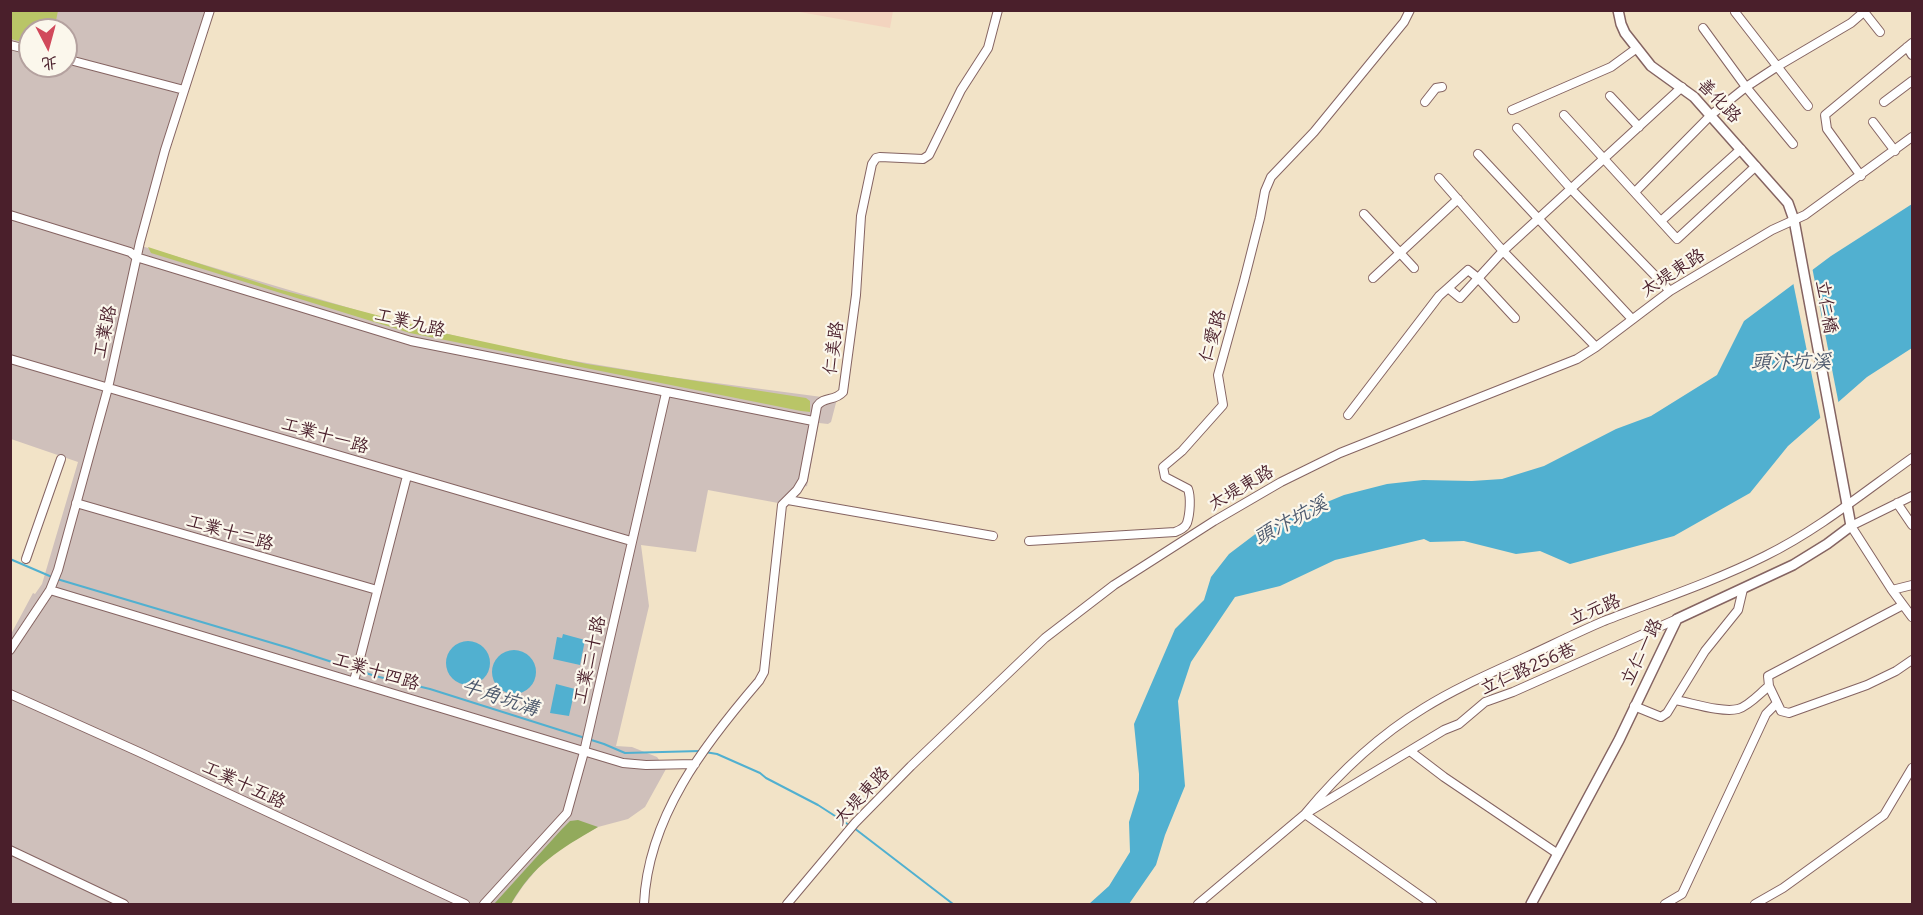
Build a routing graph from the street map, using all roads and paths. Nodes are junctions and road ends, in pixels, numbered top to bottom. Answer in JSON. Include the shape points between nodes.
{"nodes":[{"id":1,"x":210,"y":10,"type":"edge"},
{"id":2,"x":998,"y":10,"type":"edge"},
{"id":3,"x":1410,"y":10,"type":"edge"},
{"id":4,"x":1618,"y":10,"type":"edge"},
{"id":5,"x":1736,"y":12,"type":"dead end"},
{"id":6,"x":1866,"y":12,"type":"edge"},
{"id":7,"x":1703,"y":28,"type":"dead end"},
{"id":8,"x":1880,"y":32,"type":"dead end"},
{"id":9,"x":1910,"y":45,"type":"edge"},
{"id":10,"x":1637,"y":48,"type":"junction"},
{"id":11,"x":1912,"y":55,"type":"edge"},
{"id":12,"x":78,"y":62,"type":"edge"},
{"id":13,"x":1778,"y":66,"type":"junction"},
{"id":14,"x":1912,"y":81,"type":"edge"},
{"id":15,"x":1442,"y":87,"type":"dead end"},
{"id":16,"x":1682,"y":87,"type":"junction"},
{"id":17,"x":1746,"y":87,"type":"junction"},
{"id":18,"x":184,"y":90,"type":"junction"},
{"id":19,"x":1610,"y":96,"type":"dead end"},
{"id":20,"x":1425,"y":102,"type":"dead end"},
{"id":21,"x":1884,"y":102,"type":"dead end"},
{"id":22,"x":1808,"y":106,"type":"dead end"},
{"id":23,"x":1512,"y":110,"type":"dead end"},
{"id":24,"x":1564,"y":115,"type":"dead end"},
{"id":25,"x":1711,"y":115,"type":"junction"},
{"id":26,"x":1874,"y":122,"type":"dead end"},
{"id":27,"x":1639,"y":127,"type":"junction"},
{"id":28,"x":1517,"y":128,"type":"dead end"},
{"id":29,"x":1912,"y":137,"type":"edge"},
{"id":30,"x":1792,"y":144,"type":"dead end"},
{"id":31,"x":1741,"y":149,"type":"junction"},
{"id":32,"x":1895,"y":151,"type":"junction"},
{"id":33,"x":1478,"y":154,"type":"dead end"},
{"id":34,"x":1604,"y":159,"type":"junction"},
{"id":35,"x":1756,"y":166,"type":"junction"},
{"id":36,"x":1861,"y":176,"type":"junction"},
{"id":37,"x":1439,"y":178,"type":"dead end"},
{"id":38,"x":1572,"y":190,"type":"junction"},
{"id":39,"x":1635,"y":192,"type":"junction"},
{"id":40,"x":1458,"y":199,"type":"junction"},
{"id":41,"x":1364,"y":214,"type":"dead end"},
{"id":42,"x":10,"y":215,"type":"edge"},
{"id":43,"x":1538,"y":219,"type":"junction"},
{"id":44,"x":1794,"y":220,"type":"junction"},
{"id":45,"x":1662,"y":221,"type":"junction"},
{"id":46,"x":1503,"y":251,"type":"junction"},
{"id":47,"x":1400,"y":254,"type":"junction"},
{"id":48,"x":136,"y":257,"type":"junction"},
{"id":49,"x":1414,"y":268,"type":"dead end"},
{"id":50,"x":1373,"y":278,"type":"dead end"},
{"id":51,"x":1479,"y":278,"type":"junction"},
{"id":52,"x":1448,"y":288,"type":"junction"},
{"id":53,"x":1670,"y":291,"type":"junction"},
{"id":54,"x":1515,"y":318,"type":"dead end"},
{"id":55,"x":1632,"y":318,"type":"junction"},
{"id":56,"x":1596,"y":347,"type":"junction"},
{"id":57,"x":10,"y":359,"type":"edge"},
{"id":58,"x":108,"y":388,"type":"junction"},
{"id":59,"x":666,"y":393,"type":"junction"},
{"id":60,"x":1348,"y":415,"type":"dead end"},
{"id":61,"x":813,"y":421,"type":"junction"},
{"id":62,"x":1912,"y":458,"type":"edge"},
{"id":63,"x":61,"y":459,"type":"dead end"},
{"id":64,"x":407,"y":476,"type":"junction"},
{"id":65,"x":1912,"y":496,"type":"edge"},
{"id":66,"x":788,"y":500,"type":"junction"},
{"id":67,"x":1897,"y":503,"type":"junction"},
{"id":68,"x":76,"y":504,"type":"junction"},
{"id":69,"x":1846,"y":506,"type":"junction"},
{"id":70,"x":1912,"y":525,"type":"edge"},
{"id":71,"x":1851,"y":526,"type":"junction"},
{"id":72,"x":993,"y":536,"type":"dead end"},
{"id":73,"x":631,"y":541,"type":"junction"},
{"id":74,"x":1029,"y":541,"type":"dead end"},
{"id":75,"x":26,"y":559,"type":"dead end"},
{"id":76,"x":1912,"y":585,"type":"edge"},
{"id":77,"x":51,"y":588,"type":"junction"},
{"id":78,"x":1743,"y":589,"type":"junction"},
{"id":79,"x":1892,"y":590,"type":"junction"},
{"id":80,"x":376,"y":591,"type":"junction"},
{"id":81,"x":1903,"y":605,"type":"junction"},
{"id":82,"x":1912,"y":618,"type":"edge"},
{"id":83,"x":1677,"y":619,"type":"junction"},
{"id":84,"x":10,"y":650,"type":"edge"},
{"id":85,"x":1912,"y":660,"type":"edge"},
{"id":86,"x":354,"y":679,"type":"junction"},
{"id":87,"x":1770,"y":686,"type":"junction"},
{"id":88,"x":10,"y":694,"type":"edge"},
{"id":89,"x":1675,"y":700,"type":"junction"},
{"id":90,"x":1776,"y":704,"type":"junction"},
{"id":91,"x":1634,"y":706,"type":"junction"},
{"id":92,"x":585,"y":749,"type":"junction"},
{"id":93,"x":1410,"y":751,"type":"junction"},
{"id":94,"x":697,"y":762,"type":"junction"},
{"id":95,"x":1912,"y":768,"type":"edge"},
{"id":96,"x":1305,"y":814,"type":"junction"},
{"id":97,"x":10,"y":850,"type":"edge"},
{"id":98,"x":1558,"y":854,"type":"junction"},
{"id":99,"x":124,"y":904,"type":"edge"},
{"id":100,"x":465,"y":904,"type":"edge"},
{"id":101,"x":484,"y":904,"type":"edge"},
{"id":102,"x":644,"y":904,"type":"edge"},
{"id":103,"x":786,"y":904,"type":"edge"},
{"id":104,"x":1198,"y":904,"type":"edge"},
{"id":105,"x":1432,"y":904,"type":"edge"},
{"id":106,"x":1531,"y":904,"type":"edge"},
{"id":107,"x":1665,"y":904,"type":"edge"},
{"id":108,"x":1755,"y":904,"type":"edge"}],
"edges":[{"from":1,"to":18,"type":"street","name":"工業路"},
{"from":2,"to":61,"type":"street","name":"仁美路","via":[[988,48],[929,155],[923,159],[880,157],[874,161],[861,216],[856,295],[843,392],[837,398],[818,403]]},
{"from":3,"to":74,"type":"street","name":"仁愛路","via":[[1322,123],[1271,177],[1218,375],[1223,405],[1182,452],[1163,467],[1165,477],[1188,489],[1187,523],[1175,532]]},
{"from":4,"to":10,"type":"street","name":"善化路","via":[[1621,24]]},
{"from":5,"to":13,"type":"street"},
{"from":6,"to":8,"type":"street"},
{"from":6,"to":13,"type":"street"},
{"from":7,"to":17,"type":"street"},
{"from":9,"to":11,"type":"street"},
{"from":9,"to":36,"type":"street","via":[[1825,116],[1827,129]]},
{"from":10,"to":16,"type":"street","name":"善化路","via":[[1651,66]]},
{"from":10,"to":23,"type":"street","via":[[1611,67]]},
{"from":12,"to":18,"type":"street"},
{"from":13,"to":17,"type":"street"},
{"from":13,"to":22,"type":"street"},
{"from":14,"to":21,"type":"street"},
{"from":15,"to":20,"type":"street","via":[[1436,88]]},
{"from":16,"to":25,"type":"street","name":"善化路"},
{"from":16,"to":27,"type":"street"},
{"from":17,"to":25,"type":"street"},
{"from":17,"to":30,"type":"street"},
{"from":18,"to":48,"type":"street","name":"工業路"},
{"from":19,"to":27,"type":"street"},
{"from":24,"to":34,"type":"street"},
{"from":25,"to":31,"type":"street","name":"善化路"},
{"from":25,"to":39,"type":"street"},
{"from":26,"to":32,"type":"street"},
{"from":27,"to":34,"type":"street"},
{"from":28,"to":38,"type":"street"},
{"from":29,"to":32,"type":"street","name":"太堤東路"},
{"from":31,"to":35,"type":"street","name":"善化路"},
{"from":31,"to":45,"type":"street"},
{"from":32,"to":36,"type":"street","name":"太堤東路"},
{"from":33,"to":43,"type":"street"},
{"from":34,"to":38,"type":"street"},
{"from":34,"to":39,"type":"street"},
{"from":35,"to":44,"type":"street","name":"善化路","via":[[1788,203]]},
{"from":35,"to":45,"type":"street","via":[[1677,239]]},
{"from":36,"to":44,"type":"street","name":"太堤東路"},
{"from":37,"to":40,"type":"street"},
{"from":38,"to":43,"type":"street"},
{"from":38,"to":53,"type":"street"},
{"from":39,"to":45,"type":"street"},
{"from":40,"to":46,"type":"street"},
{"from":40,"to":47,"type":"street"},
{"from":41,"to":47,"type":"street"},
{"from":42,"to":48,"type":"street","name":"工業九路"},
{"from":43,"to":46,"type":"street"},
{"from":43,"to":55,"type":"street"},
{"from":44,"to":53,"type":"street","name":"太堤東路"},
{"from":44,"to":69,"type":"street","name":"立仁橋"},
{"from":46,"to":51,"type":"street"},
{"from":46,"to":56,"type":"street"},
{"from":47,"to":49,"type":"street"},
{"from":47,"to":50,"type":"street"},
{"from":48,"to":58,"type":"street","name":"工業路"},
{"from":48,"to":59,"type":"street","name":"工業九路","via":[[411,341]]},
{"from":51,"to":52,"type":"street","via":[[1468,270]]},
{"from":51,"to":52,"type":"street","via":[[1460,298]]},
{"from":51,"to":54,"type":"street"},
{"from":52,"to":60,"type":"street"},
{"from":53,"to":55,"type":"street","name":"太堤東路"},
{"from":55,"to":56,"type":"street","name":"太堤東路"},
{"from":56,"to":103,"type":"street","name":"太堤東路","via":[[1576,359],[1340,453],[1281,482],[1114,585],[1045,638],[910,766]]},
{"from":57,"to":58,"type":"street","name":"工業十一路"},
{"from":58,"to":64,"type":"street","name":"工業十一路"},
{"from":58,"to":68,"type":"street","name":"工業路"},
{"from":59,"to":61,"type":"street","name":"工業九路"},
{"from":59,"to":73,"type":"street","name":"工業二十路"},
{"from":61,"to":66,"type":"street","name":"仁美路","via":[[803,480]]},
{"from":62,"to":69,"type":"street","name":"立元路"},
{"from":63,"to":75,"type":"street"},
{"from":64,"to":73,"type":"street","name":"工業十一路"},
{"from":64,"to":80,"type":"street"},
{"from":65,"to":67,"type":"street","name":"立仁一路"},
{"from":66,"to":72,"type":"street"},
{"from":66,"to":94,"type":"street","name":"仁美路","via":[[782,505],[764,672]]},
{"from":67,"to":70,"type":"street"},
{"from":67,"to":71,"type":"street","name":"立仁一路"},
{"from":68,"to":77,"type":"street","name":"工業路"},
{"from":68,"to":80,"type":"street","name":"工業十二路"},
{"from":69,"to":71,"type":"street","name":"立仁橋"},
{"from":69,"to":96,"type":"street","name":"立元路","via":[[1762,558],[1589,627],[1447,695],[1381,738],[1333,781]]},
{"from":71,"to":78,"type":"street","name":"立仁一路","via":[[1793,565]]},
{"from":71,"to":79,"type":"street"},
{"from":73,"to":92,"type":"street","name":"工業二十路"},
{"from":76,"to":79,"type":"street"},
{"from":77,"to":84,"type":"street","name":"工業路"},
{"from":77,"to":86,"type":"street","name":"工業十四路"},
{"from":78,"to":83,"type":"street","name":"立仁一路"},
{"from":78,"to":89,"type":"street","via":[[1738,610],[1705,651]]},
{"from":79,"to":81,"type":"street"},
{"from":80,"to":86,"type":"street"},
{"from":81,"to":82,"type":"street"},
{"from":81,"to":87,"type":"street","via":[[1768,676]]},
{"from":83,"to":91,"type":"street","name":"立仁一路"},
{"from":83,"to":93,"type":"street","name":"立仁路256巷","via":[[1485,702],[1459,724]]},
{"from":85,"to":90,"type":"street","via":[[1867,685],[1789,713]]},
{"from":86,"to":92,"type":"street","name":"工業十四路"},
{"from":87,"to":89,"type":"street","via":[[1736,710]]},
{"from":87,"to":90,"type":"street"},
{"from":88,"to":100,"type":"street","name":"工業十五路"},
{"from":89,"to":91,"type":"street","via":[[1661,717]]},
{"from":90,"to":107,"type":"street","via":[[1766,714],[1682,894]]},
{"from":91,"to":98,"type":"street","name":"立仁一路"},
{"from":92,"to":94,"type":"street","name":"工業十四路","via":[[635,765]]},
{"from":92,"to":101,"type":"street","name":"工業二十路","via":[[567,813]]},
{"from":93,"to":96,"type":"street","name":"立仁路256巷"},
{"from":93,"to":98,"type":"street"},
{"from":94,"to":102,"type":"street","name":"仁美路","via":[[686,776],[655,842]]},
{"from":95,"to":108,"type":"street","via":[[1884,815],[1784,888]]},
{"from":96,"to":104,"type":"street"},
{"from":96,"to":105,"type":"street"},
{"from":97,"to":99,"type":"street"},
{"from":98,"to":106,"type":"street","name":"立仁一路"}]}
